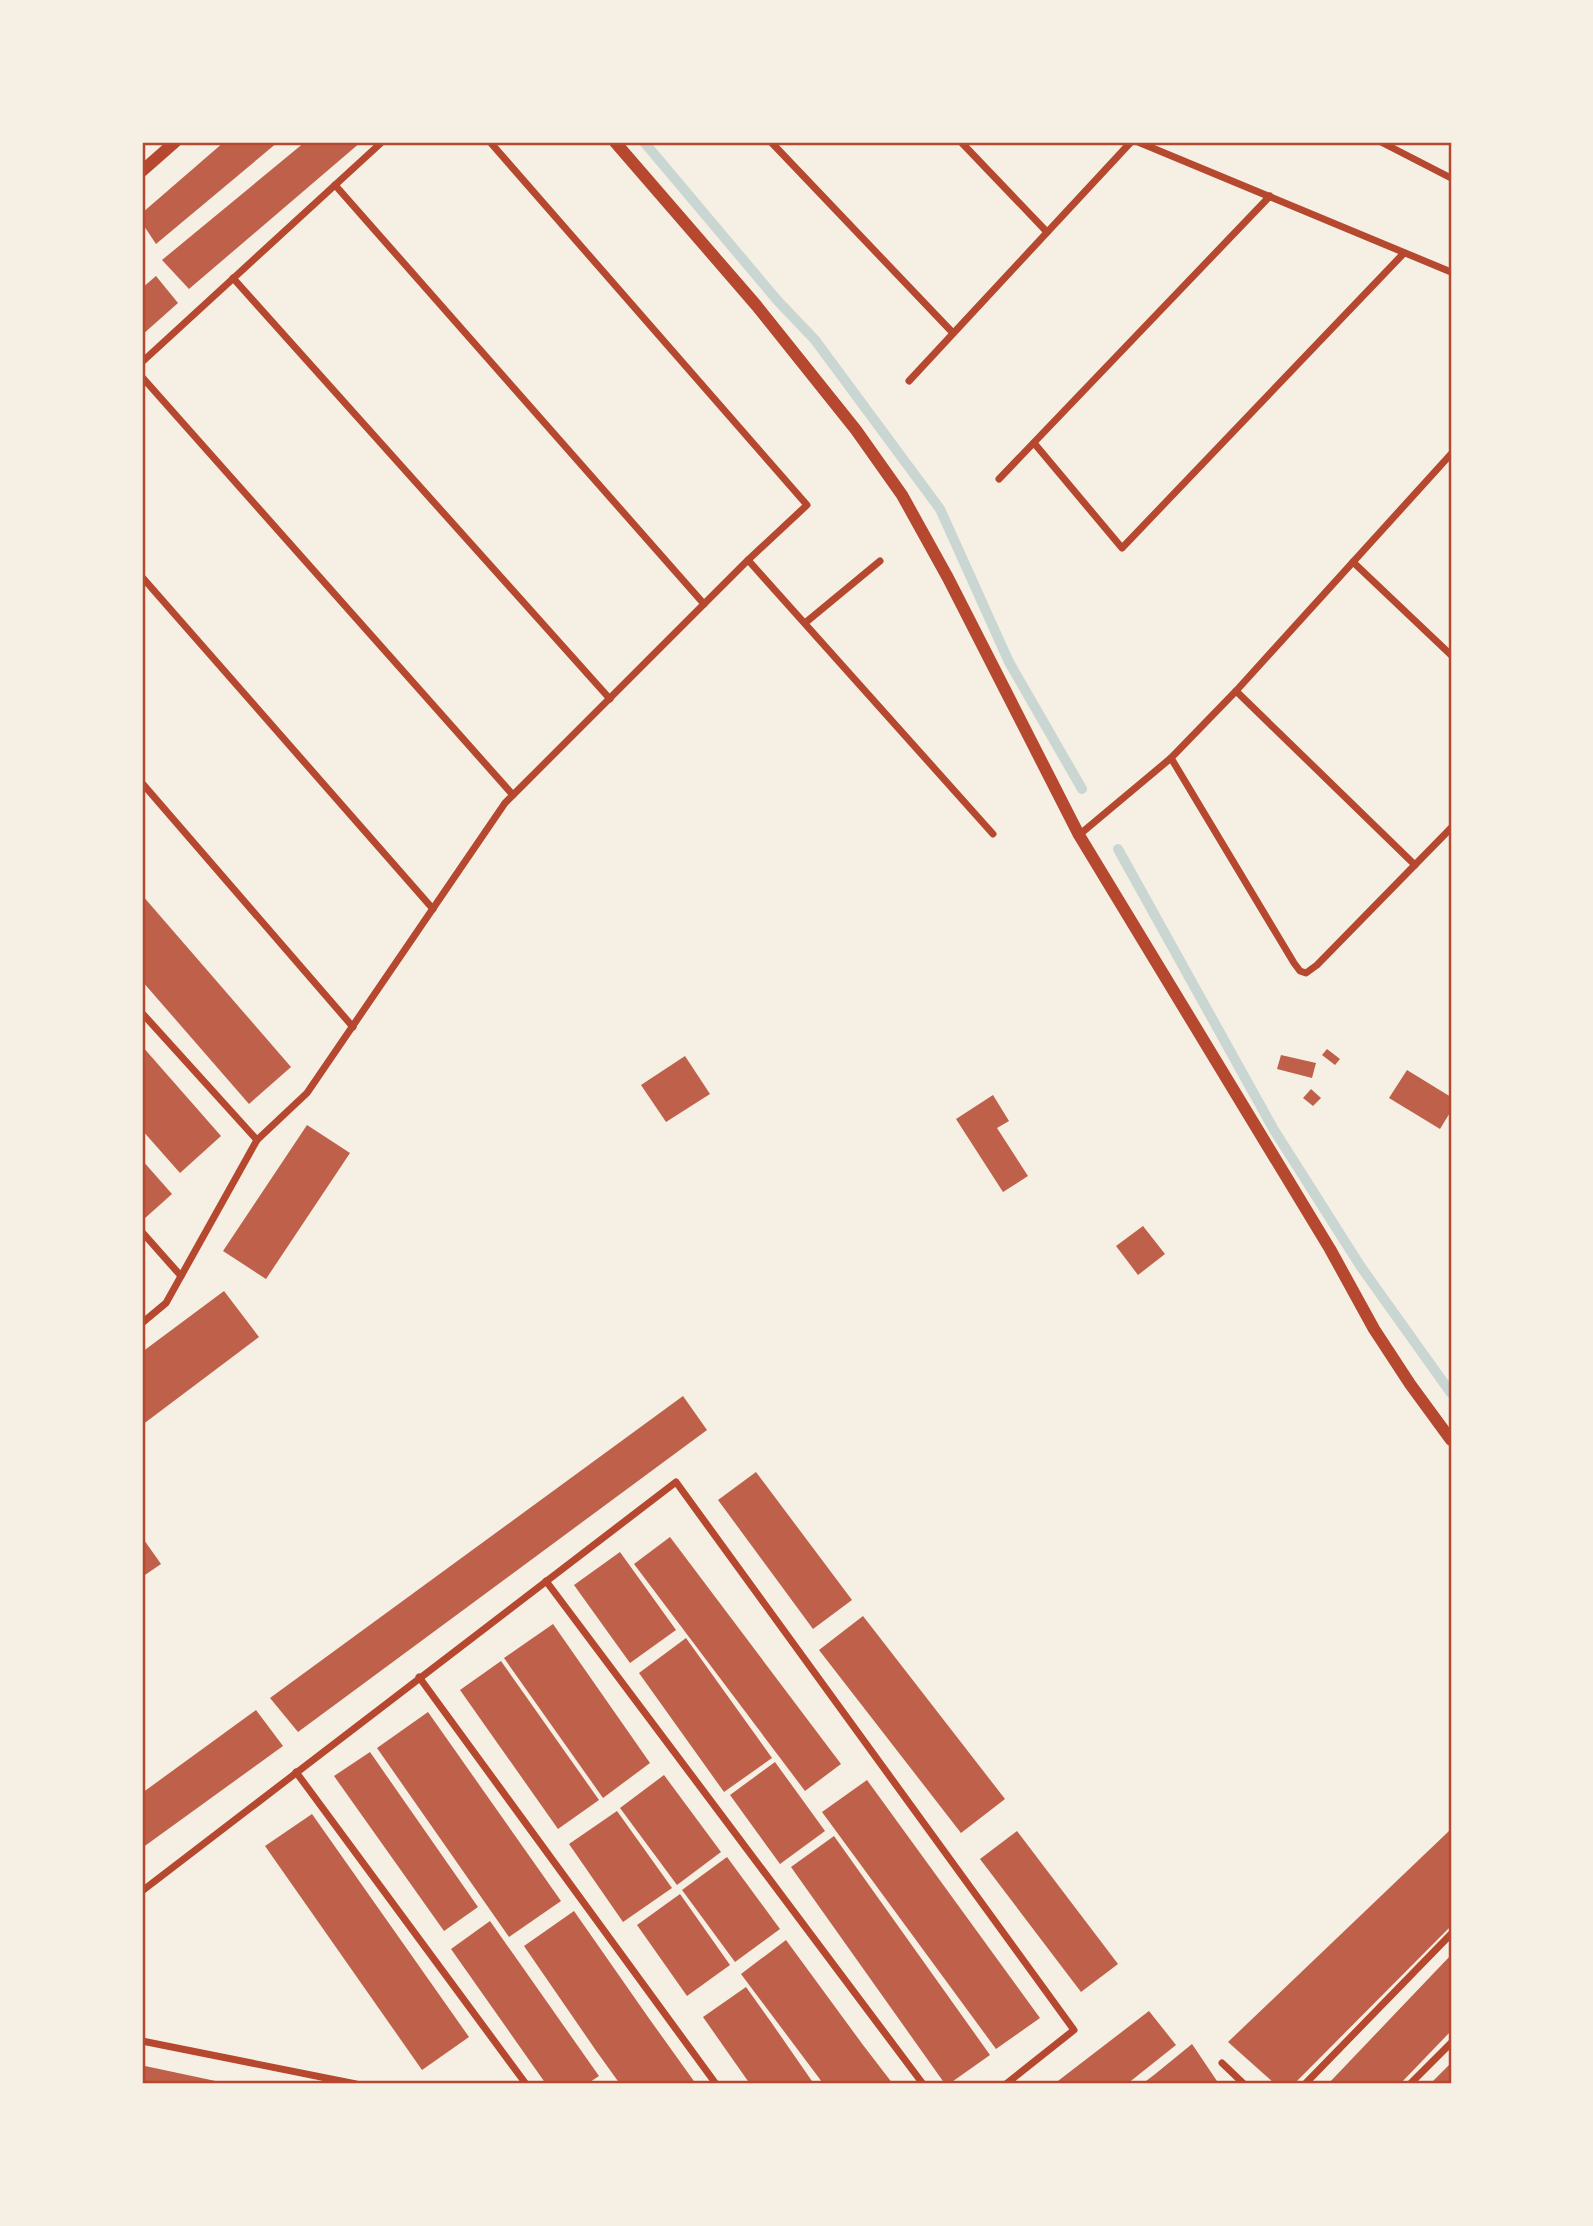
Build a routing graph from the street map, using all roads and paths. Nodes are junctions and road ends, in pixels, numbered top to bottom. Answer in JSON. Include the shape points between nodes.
{"nodes":[{"id":1,"x":175,"y":142,"type":"edge"},
{"id":2,"x":382,"y":142,"type":"edge"},
{"id":3,"x":490,"y":142,"type":"edge"},
{"id":4,"x":615,"y":142,"type":"edge"},
{"id":5,"x":771,"y":142,"type":"edge"},
{"id":6,"x":961,"y":142,"type":"edge"},
{"id":7,"x":1131,"y":142,"type":"edge"},
{"id":8,"x":1138,"y":142,"type":"edge"},
{"id":9,"x":1381,"y":142,"type":"edge"},
{"id":10,"x":142,"y":172,"type":"edge"},
{"id":11,"x":1451,"y":178,"type":"edge"},
{"id":12,"x":335,"y":185,"type":"junction"},
{"id":13,"x":1270,"y":196,"type":"junction"},
{"id":14,"x":1047,"y":232,"type":"junction"},
{"id":15,"x":1404,"y":253,"type":"junction"},
{"id":16,"x":1451,"y":272,"type":"edge"},
{"id":17,"x":233,"y":278,"type":"junction"},
{"id":18,"x":953,"y":333,"type":"junction"},
{"id":19,"x":142,"y":362,"type":"edge"},
{"id":20,"x":142,"y":377,"type":"edge"},
{"id":21,"x":909,"y":381,"type":"dead end"},
{"id":22,"x":1034,"y":443,"type":"junction"},
{"id":23,"x":1451,"y":454,"type":"edge"},
{"id":24,"x":999,"y":479,"type":"dead end"},
{"id":25,"x":748,"y":560,"type":"junction"},
{"id":26,"x":880,"y":561,"type":"dead end"},
{"id":27,"x":1353,"y":562,"type":"junction"},
{"id":28,"x":142,"y":576,"type":"edge"},
{"id":29,"x":704,"y":604,"type":"junction"},
{"id":30,"x":805,"y":623,"type":"junction"},
{"id":31,"x":1451,"y":655,"type":"edge"},
{"id":32,"x":1236,"y":691,"type":"junction"},
{"id":33,"x":610,"y":699,"type":"junction"},
{"id":34,"x":1171,"y":758,"type":"junction"},
{"id":35,"x":142,"y":783,"type":"edge"},
{"id":36,"x":513,"y":796,"type":"junction"},
{"id":37,"x":1451,"y":828,"type":"edge"},
{"id":38,"x":993,"y":834,"type":"dead end"},
{"id":39,"x":1079,"y":835,"type":"junction"},
{"id":40,"x":1415,"y":865,"type":"junction"},
{"id":41,"x":433,"y":909,"type":"junction"},
{"id":42,"x":142,"y":1013,"type":"edge"},
{"id":43,"x":353,"y":1027,"type":"junction"},
{"id":44,"x":257,"y":1140,"type":"junction"},
{"id":45,"x":142,"y":1233,"type":"edge"},
{"id":46,"x":181,"y":1276,"type":"junction"},
{"id":47,"x":142,"y":1323,"type":"edge"},
{"id":48,"x":1451,"y":1440,"type":"edge"},
{"id":49,"x":546,"y":1581,"type":"junction"},
{"id":50,"x":419,"y":1678,"type":"junction"},
{"id":51,"x":296,"y":1772,"type":"junction"},
{"id":52,"x":142,"y":1891,"type":"edge"},
{"id":53,"x":1451,"y":1934,"type":"edge"},
{"id":54,"x":142,"y":2041,"type":"edge"},
{"id":55,"x":1451,"y":2043,"type":"edge"},
{"id":56,"x":1222,"y":2063,"type":"dead end"},
{"id":57,"x":356,"y":2084,"type":"edge"},
{"id":58,"x":526,"y":2084,"type":"edge"},
{"id":59,"x":716,"y":2084,"type":"edge"},
{"id":60,"x":923,"y":2084,"type":"edge"},
{"id":61,"x":1006,"y":2084,"type":"edge"},
{"id":62,"x":1244,"y":2084,"type":"edge"},
{"id":63,"x":1305,"y":2084,"type":"edge"},
{"id":64,"x":1409,"y":2084,"type":"edge"}],
"edges":[{"from":1,"to":10,"type":"street"},
{"from":2,"to":12,"type":"street"},
{"from":3,"to":25,"type":"street","via":[[807,505]]},
{"from":4,"to":39,"type":"street","via":[[756,305],[902,495]]},
{"from":5,"to":18,"type":"street"},
{"from":6,"to":14,"type":"street"},
{"from":7,"to":14,"type":"street"},
{"from":8,"to":13,"type":"street"},
{"from":9,"to":11,"type":"street"},
{"from":12,"to":17,"type":"street"},
{"from":12,"to":29,"type":"street"},
{"from":13,"to":15,"type":"street"},
{"from":13,"to":22,"type":"street"},
{"from":14,"to":18,"type":"street"},
{"from":15,"to":16,"type":"street"},
{"from":15,"to":22,"type":"street","via":[[1122,548]]},
{"from":17,"to":19,"type":"street"},
{"from":17,"to":33,"type":"street"},
{"from":18,"to":21,"type":"street"},
{"from":20,"to":36,"type":"street"},
{"from":22,"to":24,"type":"street"},
{"from":23,"to":27,"type":"street"},
{"from":25,"to":29,"type":"street"},
{"from":25,"to":30,"type":"street"},
{"from":26,"to":30,"type":"street"},
{"from":27,"to":31,"type":"street"},
{"from":27,"to":32,"type":"street"},
{"from":28,"to":41,"type":"street"},
{"from":29,"to":33,"type":"street"},
{"from":30,"to":38,"type":"street"},
{"from":32,"to":34,"type":"street"},
{"from":32,"to":40,"type":"street"},
{"from":33,"to":36,"type":"street"},
{"from":34,"to":39,"type":"street"},
{"from":34,"to":40,"type":"street","via":[[1300,971],[1306,973],[1317,965]]},
{"from":35,"to":43,"type":"street"},
{"from":36,"to":41,"type":"street"},
{"from":37,"to":40,"type":"street"},
{"from":39,"to":48,"type":"street","via":[[1374,1329]]},
{"from":41,"to":43,"type":"street"},
{"from":42,"to":44,"type":"street"},
{"from":43,"to":44,"type":"street","via":[[307,1093]]},
{"from":44,"to":46,"type":"street"},
{"from":45,"to":46,"type":"street"},
{"from":46,"to":47,"type":"street","via":[[166,1303]]},
{"from":49,"to":50,"type":"street"},
{"from":49,"to":60,"type":"street"},
{"from":49,"to":61,"type":"street","via":[[676,1482],[1074,2030]]},
{"from":50,"to":51,"type":"street"},
{"from":50,"to":59,"type":"street"},
{"from":51,"to":52,"type":"street"},
{"from":51,"to":58,"type":"street"},
{"from":53,"to":63,"type":"street"},
{"from":54,"to":57,"type":"street"},
{"from":55,"to":64,"type":"street"},
{"from":56,"to":62,"type":"street"}]}
